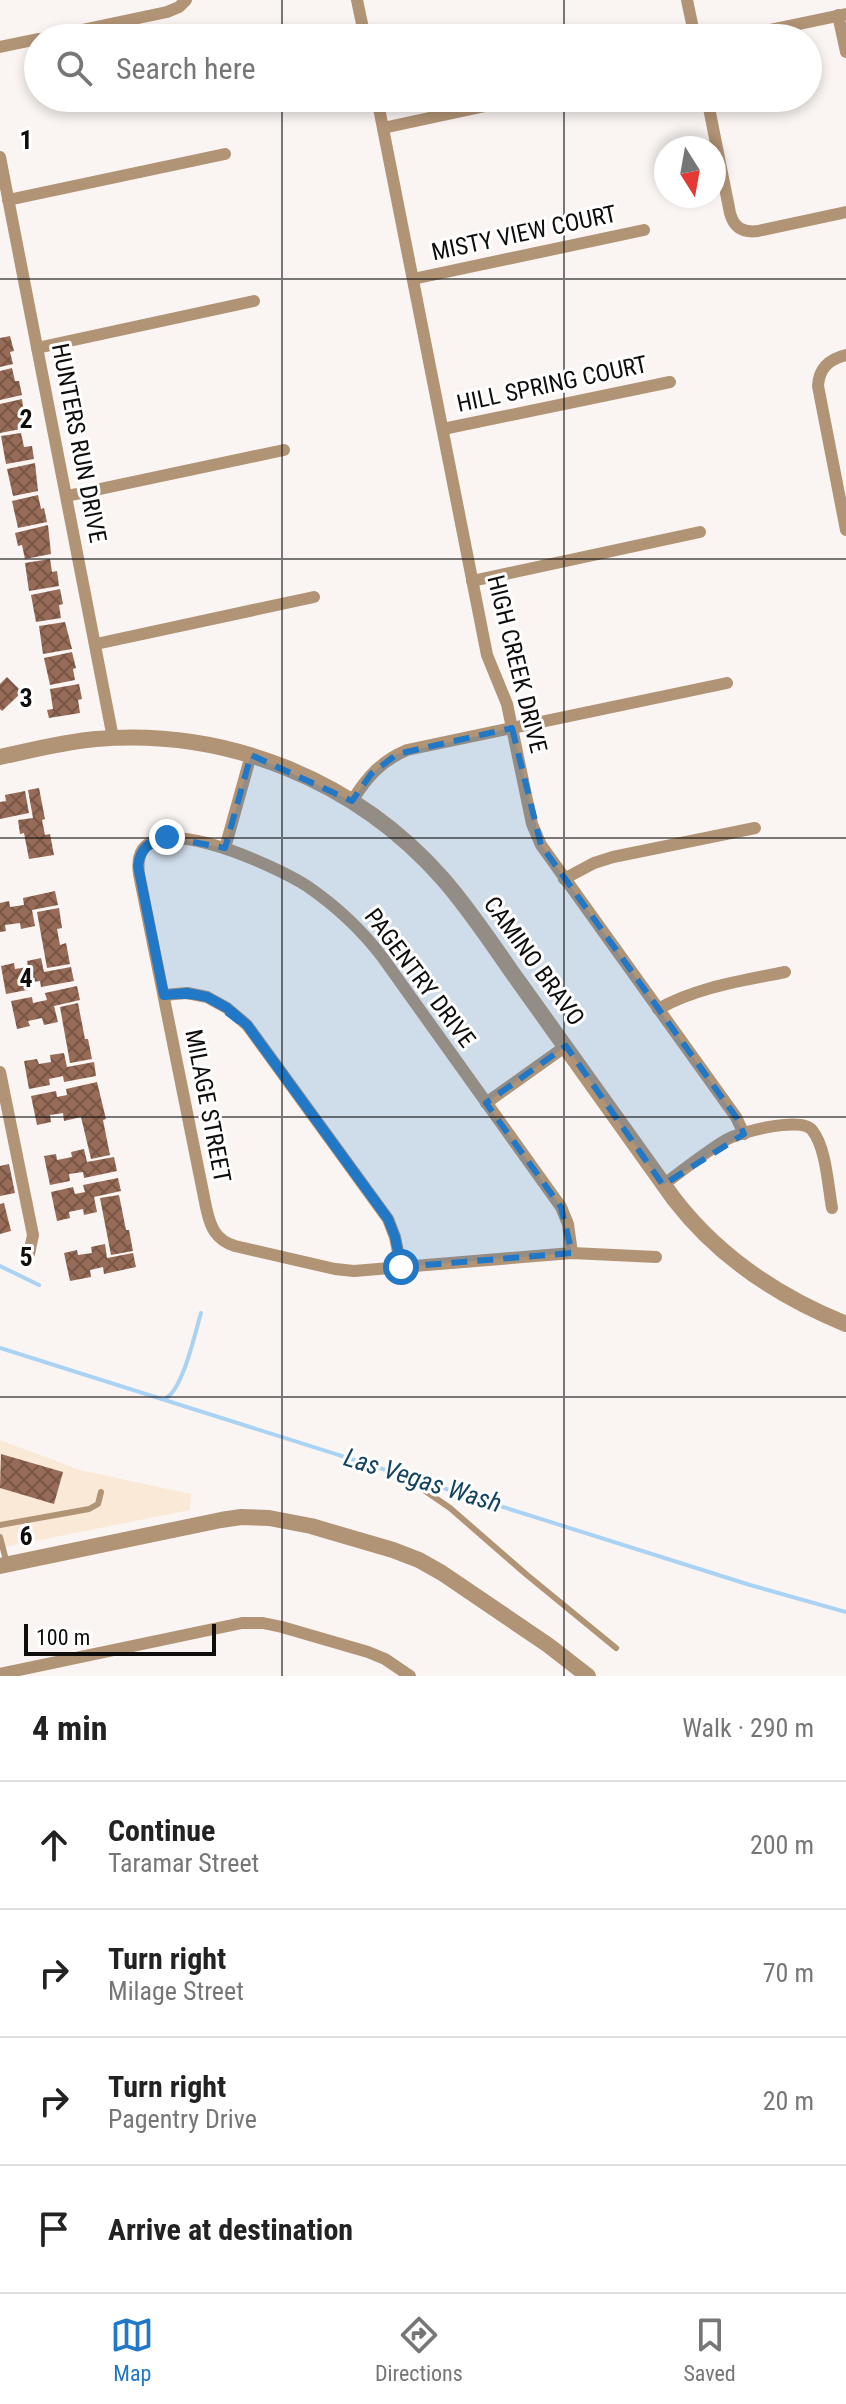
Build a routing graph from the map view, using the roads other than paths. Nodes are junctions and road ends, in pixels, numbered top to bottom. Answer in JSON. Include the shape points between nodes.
{"nodes":[{"id":1,"x":186,"y":0,"type":"edge"},
{"id":2,"x":357,"y":0,"type":"edge"},
{"id":3,"x":687,"y":0,"type":"edge"},
{"id":4,"x":842,"y":14,"type":"edge"},
{"id":5,"x":111,"y":24,"type":"edge"},
{"id":6,"x":362,"y":24,"type":"edge"},
{"id":7,"x":692,"y":24,"type":"edge"},
{"id":8,"x":796,"y":24,"type":"edge"},
{"id":9,"x":24,"y":42,"type":"edge"},
{"id":10,"x":0,"y":47,"type":"edge"},
{"id":11,"x":846,"y":52,"type":"edge"},
{"id":12,"x":380,"y":112,"type":"edge"},
{"id":13,"x":457,"y":112,"type":"edge"},
{"id":14,"x":710,"y":112,"type":"edge"},
{"id":15,"x":383,"y":128,"type":"junction"},
{"id":16,"x":225,"y":154,"type":"dead end"},
{"id":17,"x":0,"y":157,"type":"edge"},
{"id":18,"x":8,"y":200,"type":"junction"},
{"id":19,"x":846,"y":212,"type":"edge"},
{"id":20,"x":644,"y":230,"type":"dead end"},
{"id":21,"x":413,"y":279,"type":"junction"},
{"id":22,"x":254,"y":301,"type":"dead end"},
{"id":23,"x":37,"y":348,"type":"junction"},
{"id":24,"x":846,"y":355,"type":"edge"},
{"id":25,"x":670,"y":382,"type":"dead end"},
{"id":26,"x":443,"y":429,"type":"junction"},
{"id":27,"x":284,"y":450,"type":"dead end"},
{"id":28,"x":842,"y":492,"type":"edge"},
{"id":29,"x":67,"y":496,"type":"junction"},
{"id":30,"x":846,"y":530,"type":"edge"},
{"id":31,"x":700,"y":532,"type":"dead end"},
{"id":32,"x":472,"y":581,"type":"junction"},
{"id":33,"x":314,"y":597,"type":"dead end"},
{"id":34,"x":96,"y":644,"type":"junction"},
{"id":35,"x":727,"y":683,"type":"dead end"},
{"id":36,"x":512,"y":728,"type":"junction"},
{"id":37,"x":113,"y":738,"type":"junction"},
{"id":38,"x":251,"y":755,"type":"junction"},
{"id":39,"x":0,"y":757,"type":"edge"},
{"id":40,"x":352,"y":801,"type":"junction"},
{"id":41,"x":755,"y":828,"type":"dead end"},
{"id":42,"x":146,"y":846,"type":"joint"},
{"id":43,"x":225,"y":848,"type":"junction"},
{"id":44,"x":564,"y":879,"type":"junction"},
{"id":45,"x":785,"y":972,"type":"dead end"},
{"id":46,"x":164,"y":995,"type":"junction"},
{"id":47,"x":658,"y":1009,"type":"junction"},
{"id":48,"x":566,"y":1046,"type":"junction"},
{"id":49,"x":0,"y":1072,"type":"edge"},
{"id":50,"x":486,"y":1103,"type":"junction"},
{"id":51,"x":744,"y":1134,"type":"junction"},
{"id":52,"x":663,"y":1185,"type":"junction"},
{"id":53,"x":832,"y":1208,"type":"dead end"},
{"id":54,"x":572,"y":1253,"type":"junction"},
{"id":55,"x":29,"y":1254,"type":"dead end"},
{"id":56,"x":656,"y":1257,"type":"dead end"},
{"id":57,"x":401,"y":1267,"type":"junction"},
{"id":58,"x":846,"y":1324,"type":"edge"},
{"id":59,"x":418,"y":1486,"type":"dead end"},
{"id":60,"x":101,"y":1492,"type":"dead end"},
{"id":61,"x":0,"y":1525,"type":"edge"},
{"id":62,"x":0,"y":1537,"type":"edge"},
{"id":63,"x":3,"y":1565,"type":"edge"},
{"id":64,"x":616,"y":1648,"type":"dead end"},
{"id":65,"x":0,"y":1674,"type":"edge"},
{"id":66,"x":410,"y":1676,"type":"edge"},
{"id":67,"x":588,"y":1676,"type":"edge"}],
"edges":[{"from":1,"to":5,"type":"street","via":[[167,12]]},
{"from":2,"to":6,"type":"street"},
{"from":3,"to":7,"type":"street"},
{"from":4,"to":8,"type":"street"},
{"from":4,"to":11,"type":"street"},
{"from":9,"to":10,"type":"street"},
{"from":12,"to":15,"type":"street","name":"HIGH CREEK DRIVE"},
{"from":13,"to":15,"type":"street"},
{"from":14,"to":19,"type":"street","via":[[730,213],[739,229],[753,232]]},
{"from":15,"to":21,"type":"street","name":"HIGH CREEK DRIVE"},
{"from":16,"to":18,"type":"street"},
{"from":17,"to":18,"type":"street","name":"HUNTERS RUN DRIVE"},
{"from":18,"to":23,"type":"street","name":"HUNTERS RUN DRIVE"},
{"from":20,"to":21,"type":"street","name":"MISTY VIEW COURT"},
{"from":21,"to":26,"type":"street","name":"HIGH CREEK DRIVE"},
{"from":22,"to":23,"type":"street"},
{"from":23,"to":29,"type":"street","name":"HUNTERS RUN DRIVE"},
{"from":24,"to":28,"type":"street","via":[[822,368],[818,380]]},
{"from":25,"to":26,"type":"street","name":"HILL SPRING COURT"},
{"from":26,"to":32,"type":"street","name":"HIGH CREEK DRIVE"},
{"from":27,"to":29,"type":"street"},
{"from":28,"to":30,"type":"street"},
{"from":29,"to":34,"type":"street","name":"HUNTERS RUN DRIVE"},
{"from":31,"to":32,"type":"street"},
{"from":32,"to":36,"type":"street","name":"HIGH CREEK DRIVE","via":[[487,655]]},
{"from":33,"to":34,"type":"street"},
{"from":34,"to":37,"type":"street","name":"HUNTERS RUN DRIVE"},
{"from":35,"to":36,"type":"street"},
{"from":36,"to":40,"type":"street","via":[[397,754],[371,774]]},
{"from":36,"to":44,"type":"street","name":"HIGH CREEK DRIVE","via":[[532,824]]},
{"from":37,"to":38,"type":"street","name":"CAMINO BRAVO","via":[[181,741]]},
{"from":37,"to":39,"type":"street","name":"CAMINO BRAVO"},
{"from":38,"to":40,"type":"street","name":"CAMINO BRAVO"},
{"from":38,"to":43,"type":"street"},
{"from":40,"to":48,"type":"street","name":"CAMINO BRAVO","via":[[399,836],[443,880]]},
{"from":41,"to":44,"type":"street","via":[[613,857]]},
{"from":42,"to":43,"type":"street","name":"PAGENTRY DRIVE","via":[[167,837]]},
{"from":42,"to":46,"type":"street","name":"MILAGE STREET","via":[[138,866]]},
{"from":43,"to":50,"type":"street","name":"PAGENTRY DRIVE","via":[[293,877],[349,920],[383,958]]},
{"from":44,"to":47,"type":"street","name":"HIGH CREEK DRIVE"},
{"from":45,"to":47,"type":"street","via":[[698,990]]},
{"from":46,"to":57,"type":"street","via":[[207,997],[256,1035],[388,1219]]},
{"from":46,"to":57,"type":"street","name":"MILAGE STREET","via":[[215,1234],[235,1246],[335,1269]]},
{"from":47,"to":51,"type":"street","name":"HIGH CREEK DRIVE"},
{"from":48,"to":50,"type":"street"},
{"from":48,"to":52,"type":"street","name":"CAMINO BRAVO"},
{"from":49,"to":55,"type":"street","via":[[33,1235]]},
{"from":50,"to":54,"type":"street","name":"PAGENTRY DRIVE","via":[[561,1207]]},
{"from":51,"to":52,"type":"street","via":[[724,1141]]},
{"from":51,"to":53,"type":"street","via":[[793,1123],[814,1131]]},
{"from":52,"to":58,"type":"street","name":"CAMINO BRAVO","via":[[725,1253],[787,1296]]},
{"from":54,"to":56,"type":"street"},
{"from":54,"to":57,"type":"street"},
{"from":59,"to":64,"type":"lane"},
{"from":60,"to":61,"type":"lane","via":[[98,1504],[89,1509]]},
{"from":62,"to":63,"type":"lane"},
{"from":63,"to":67,"type":"street","via":[[221,1520],[269,1518],[419,1560]]},
{"from":65,"to":66,"type":"street","via":[[263,1623],[368,1652]]}]}
